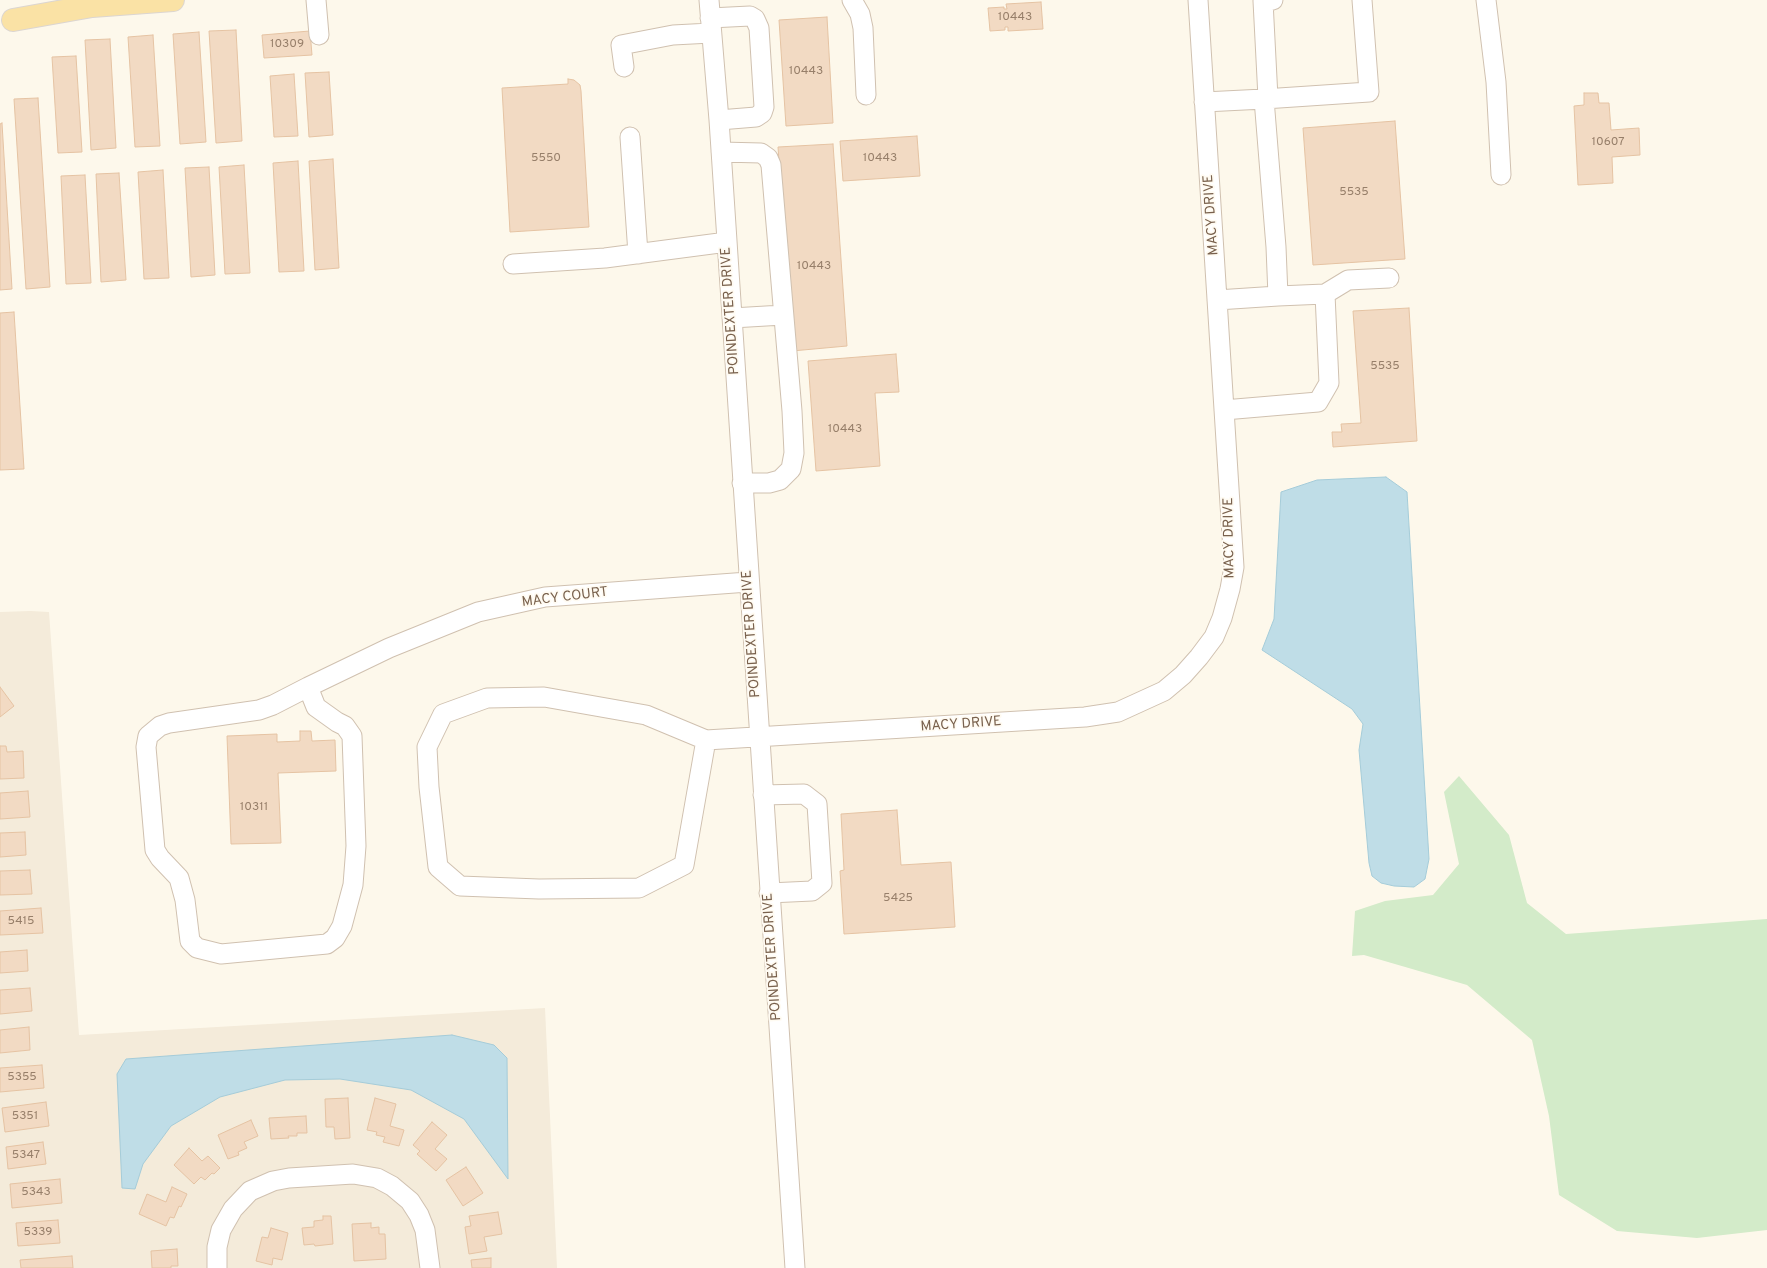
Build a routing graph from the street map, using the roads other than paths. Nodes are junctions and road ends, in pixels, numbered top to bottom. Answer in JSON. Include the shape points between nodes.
{"nodes":[{"id":1,"x":41,"y":0,"type":"edge"},
{"id":2,"x":173,"y":0,"type":"edge"},
{"id":3,"x":316,"y":0,"type":"edge"},
{"id":4,"x":852,"y":0,"type":"edge"},
{"id":5,"x":1198,"y":0,"type":"edge"},
{"id":6,"x":1273,"y":0,"type":"edge"},
{"id":7,"x":1362,"y":0,"type":"edge"},
{"id":8,"x":1486,"y":0,"type":"edge"},
{"id":9,"x":710,"y":17,"type":"edge"},
{"id":10,"x":7,"y":25,"type":"edge"},
{"id":11,"x":319,"y":35,"type":"dead end"},
{"id":12,"x":624,"y":67,"type":"dead end"},
{"id":13,"x":866,"y":96,"type":"dead end"},
{"id":14,"x":1266,"y":98,"type":"junction"},
{"id":15,"x":1204,"y":102,"type":"junction"},
{"id":16,"x":719,"y":120,"type":"junction"},
{"id":17,"x":630,"y":137,"type":"dead end"},
{"id":18,"x":721,"y":152,"type":"junction"},
{"id":19,"x":1501,"y":175,"type":"dead end"},
{"id":20,"x":727,"y":242,"type":"junction"},
{"id":21,"x":638,"y":254,"type":"junction"},
{"id":22,"x":513,"y":264,"type":"dead end"},
{"id":23,"x":1389,"y":278,"type":"dead end"},
{"id":24,"x":1325,"y":294,"type":"junction"},
{"id":25,"x":1278,"y":296,"type":"junction"},
{"id":26,"x":1217,"y":300,"type":"junction"},
{"id":27,"x":783,"y":315,"type":"junction"},
{"id":28,"x":732,"y":318,"type":"junction"},
{"id":29,"x":1224,"y":410,"type":"junction"},
{"id":30,"x":742,"y":483,"type":"junction"},
{"id":31,"x":748,"y":582,"type":"junction"},
{"id":32,"x":308,"y":687,"type":"junction"},
{"id":33,"x":759,"y":736,"type":"junction"},
{"id":34,"x":706,"y":740,"type":"junction"},
{"id":35,"x":763,"y":795,"type":"junction"},
{"id":36,"x":769,"y":893,"type":"junction"},
{"id":37,"x":217,"y":1268,"type":"edge"},
{"id":38,"x":430,"y":1268,"type":"edge"},
{"id":39,"x":794,"y":1268,"type":"edge"}],
"edges":[{"from":1,"to":10,"type":"main road"},
{"from":2,"to":10,"type":"main road","via":[[92,6]]},
{"from":3,"to":11,"type":"street"},
{"from":4,"to":13,"type":"street","via":[[860,14],[863,28]]},
{"from":5,"to":15,"type":"street","name":"MACY DRIVE"},
{"from":6,"to":14,"type":"street","via":[[1263,1]]},
{"from":7,"to":14,"type":"street","via":[[1369,92]]},
{"from":8,"to":19,"type":"street","via":[[1496,82]]},
{"from":9,"to":12,"type":"street","via":[[672,35],[622,45]]},
{"from":9,"to":16,"type":"street","name":"POINDEXTER DRIVE"},
{"from":9,"to":16,"type":"street","via":[[750,16],[755,19],[759,28],[764,107],[762,113],[756,118]]},
{"from":14,"to":15,"type":"street"},
{"from":14,"to":25,"type":"street"},
{"from":15,"to":26,"type":"street","name":"MACY DRIVE"},
{"from":16,"to":18,"type":"street","name":"POINDEXTER DRIVE"},
{"from":17,"to":21,"type":"street"},
{"from":18,"to":20,"type":"street","name":"POINDEXTER DRIVE"},
{"from":18,"to":27,"type":"street","via":[[761,153],[768,158]]},
{"from":20,"to":21,"type":"street"},
{"from":20,"to":28,"type":"street","name":"POINDEXTER DRIVE"},
{"from":21,"to":22,"type":"street"},
{"from":23,"to":24,"type":"street","via":[[1348,280]]},
{"from":24,"to":25,"type":"street"},
{"from":24,"to":29,"type":"street","via":[[1329,383],[1318,402]]},
{"from":25,"to":26,"type":"street"},
{"from":26,"to":29,"type":"street","name":"MACY DRIVE"},
{"from":27,"to":28,"type":"street"},
{"from":27,"to":30,"type":"street","via":[[792,411],[794,453],[791,469],[780,480],[769,483]]},
{"from":28,"to":30,"type":"street","name":"POINDEXTER DRIVE"},
{"from":29,"to":33,"type":"street","name":"MACY DRIVE","via":[[1234,567],[1230,589],[1214,637],[1183,675],[1164,691],[1118,712],[1085,717],[899,730]]},
{"from":30,"to":31,"type":"street","name":"POINDEXTER DRIVE"},
{"from":31,"to":32,"type":"street","name":"MACY COURT","via":[[545,597],[478,612],[389,648]]},
{"from":31,"to":33,"type":"street","name":"POINDEXTER DRIVE"},
{"from":32,"to":32,"type":"street","name":"MACY COURT","via":[[259,710],[169,723],[160,726],[148,736],[146,747],[155,850],[179,878],[184,894],[190,941],[197,948],[221,954],[327,944],[335,938],[342,926],[353,885],[356,846],[352,736],[345,726],[316,707]]},
{"from":33,"to":34,"type":"street","name":"MACY DRIVE"},
{"from":33,"to":35,"type":"street","name":"POINDEXTER DRIVE"},
{"from":34,"to":34,"type":"street","via":[[646,716],[544,698],[487,698],[443,714],[427,747],[438,868],[460,886],[539,889],[639,888],[684,865]]},
{"from":35,"to":36,"type":"street","name":"POINDEXTER DRIVE"},
{"from":35,"to":36,"type":"street","via":[[804,794],[817,804],[822,883],[812,891]]},
{"from":36,"to":39,"type":"street","name":"POINDEXTER DRIVE"},
{"from":37,"to":38,"type":"street","via":[[218,1237],[224,1222],[244,1197],[257,1187],[289,1178],[353,1174],[377,1178],[392,1186],[410,1201],[423,1223]]}]}
